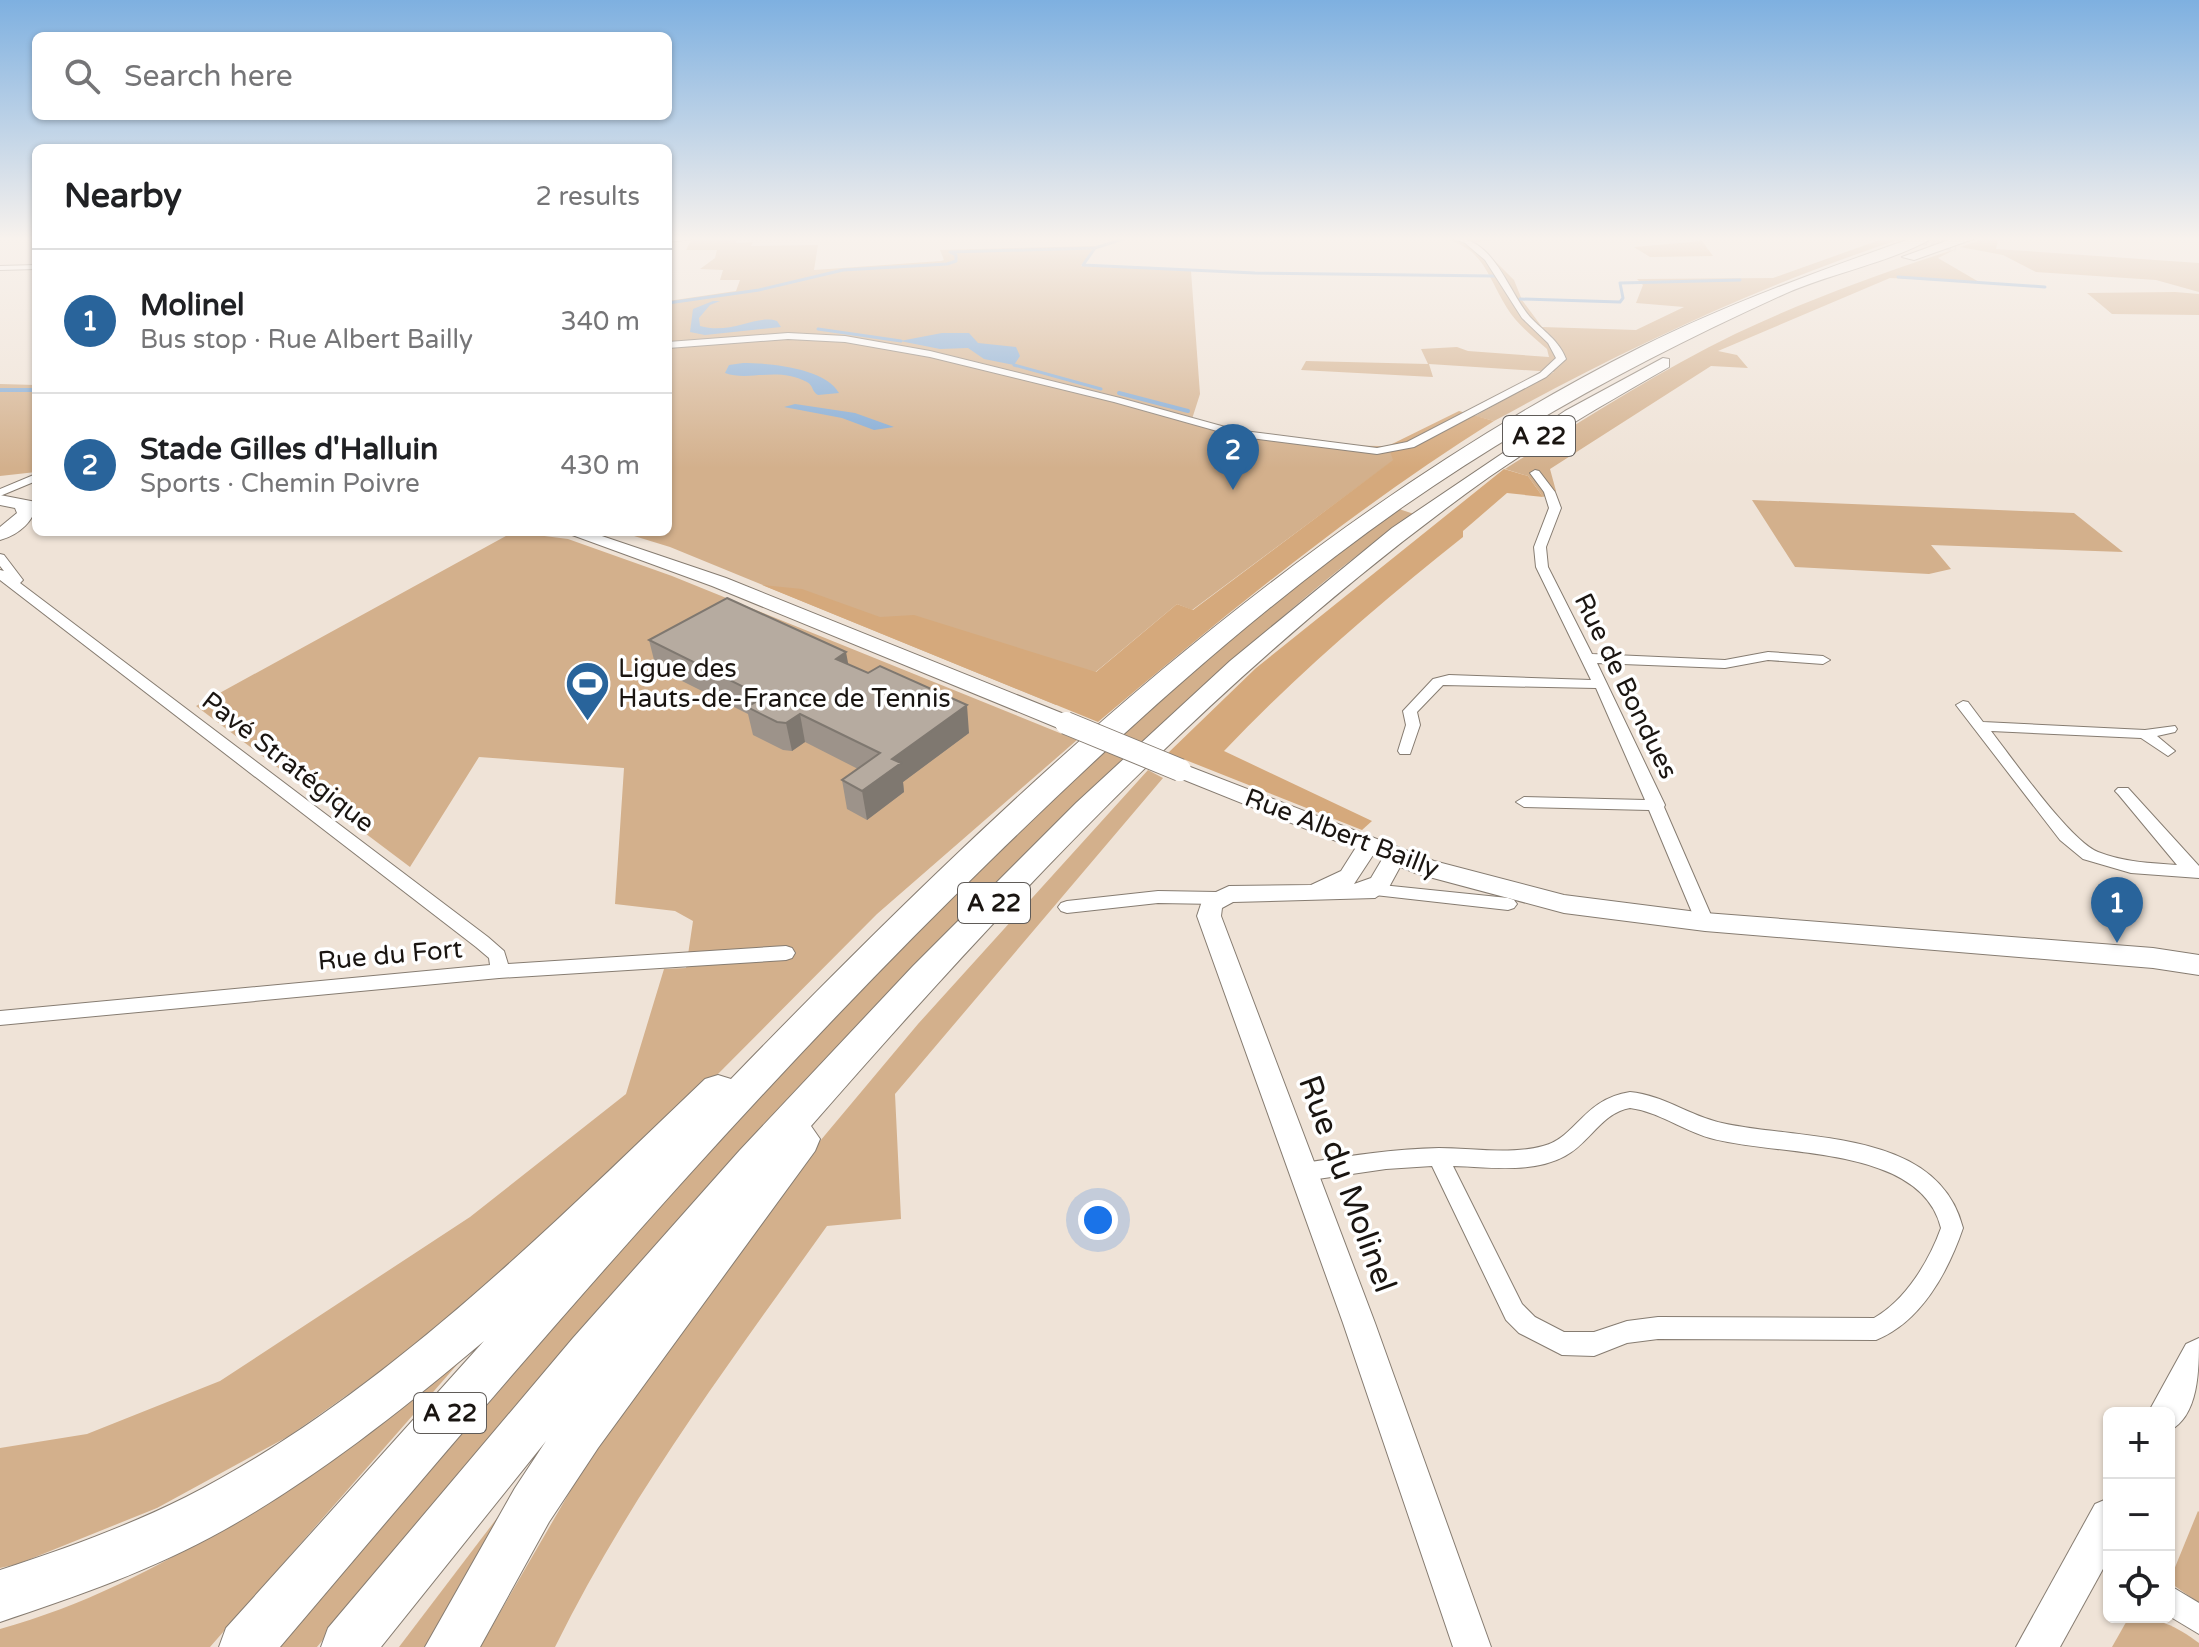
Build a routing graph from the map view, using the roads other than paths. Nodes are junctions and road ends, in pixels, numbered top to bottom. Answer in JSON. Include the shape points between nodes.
{"nodes":[{"id":1,"x":1524,"y":314,"type":"edge"},
{"id":2,"x":1722,"y":314,"type":"edge"},
{"id":3,"x":1768,"y":314,"type":"edge"},
{"id":4,"x":672,"y":345,"type":"edge"},
{"id":5,"x":1535,"y":473,"type":"dead end"},
{"id":6,"x":32,"y":481,"type":"edge"},
{"id":7,"x":18,"y":505,"type":"edge"},
{"id":8,"x":6,"y":533,"type":"edge"},
{"id":9,"x":585,"y":536,"type":"edge"},
{"id":10,"x":0,"y":558,"type":"edge"},
{"id":11,"x":0,"y":574,"type":"edge"},
{"id":12,"x":35,"y":598,"type":"junction"},
{"id":13,"x":1586,"y":658,"type":"junction"},
{"id":14,"x":1823,"y":660,"type":"dead end"},
{"id":15,"x":1599,"y":684,"type":"junction"},
{"id":16,"x":1963,"y":705,"type":"dead end"},
{"id":17,"x":1979,"y":726,"type":"junction"},
{"id":18,"x":2170,"y":729,"type":"dead end"},
{"id":19,"x":2145,"y":734,"type":"junction"},
{"id":20,"x":1405,"y":751,"type":"dead end"},
{"id":21,"x":2168,"y":751,"type":"dead end"},
{"id":22,"x":1058,"y":777,"type":"junction"},
{"id":23,"x":2123,"y":791,"type":"dead end"},
{"id":24,"x":1524,"y":802,"type":"dead end"},
{"id":25,"x":1657,"y":805,"type":"junction"},
{"id":26,"x":1368,"y":846,"type":"junction"},
{"id":27,"x":1395,"y":856,"type":"junction"},
{"id":28,"x":2196,"y":872,"type":"edge"},
{"id":29,"x":1372,"y":890,"type":"junction"},
{"id":30,"x":1314,"y":891,"type":"junction"},
{"id":31,"x":1217,"y":898,"type":"junction"},
{"id":32,"x":1508,"y":904,"type":"dead end"},
{"id":33,"x":1067,"y":907,"type":"dead end"},
{"id":34,"x":1705,"y":922,"type":"junction"},
{"id":35,"x":786,"y":953,"type":"dead end"},
{"id":36,"x":2153,"y":958,"type":"junction"},
{"id":37,"x":2199,"y":959,"type":"edge"},
{"id":38,"x":2199,"y":965,"type":"edge"},
{"id":39,"x":499,"y":971,"type":"junction"},
{"id":40,"x":0,"y":1018,"type":"edge"},
{"id":41,"x":880,"y":1023,"type":"junction"},
{"id":42,"x":1438,"y":1157,"type":"junction"},
{"id":43,"x":1304,"y":1172,"type":"junction"},
{"id":44,"x":2199,"y":1356,"type":"edge"},
{"id":45,"x":2170,"y":1407,"type":"edge"},
{"id":46,"x":2103,"y":1543,"type":"edge"},
{"id":47,"x":0,"y":1596,"type":"edge"},
{"id":48,"x":2175,"y":1603,"type":"edge"},
{"id":49,"x":2199,"y":1620,"type":"edge"},
{"id":50,"x":245,"y":1647,"type":"edge"},
{"id":51,"x":347,"y":1647,"type":"edge"},
{"id":52,"x":451,"y":1647,"type":"edge"},
{"id":53,"x":1472,"y":1647,"type":"edge"},
{"id":54,"x":2037,"y":1647,"type":"edge"}],
"edges":[{"from":1,"to":4,"type":"street","via":[[1561,359],[1543,375],[1393,450],[1235,433],[930,354],[845,339],[788,336]]},
{"from":2,"to":22,"type":"highway","number":"A 22","via":[[1614,366],[1498,433],[1381,511],[1253,607]]},
{"from":3,"to":41,"type":"highway","number":"A 22","via":[[1586,407],[1446,499],[1328,589],[1199,700]]},
{"from":5,"to":13,"type":"street","name":"Rue de Bondues","via":[[1555,508],[1540,547],[1542,567]]},
{"from":6,"to":7,"type":"street","via":[[19,490]]},
{"from":7,"to":8,"type":"main road"},
{"from":9,"to":26,"type":"main road","name":"Rue Albert Bailly","bridge":true,"via":[[708,578]]},
{"from":10,"to":12,"type":"street","name":"Pavé Stratégique"},
{"from":11,"to":12,"type":"street","name":"Pavé Stratégique"},
{"from":12,"to":39,"type":"street","name":"Pavé Stratégique","via":[[482,942],[498,956]]},
{"from":13,"to":14,"type":"street","via":[[1725,664],[1768,656]]},
{"from":13,"to":15,"type":"street","name":"Rue de Bondues"},
{"from":15,"to":20,"type":"street","via":[[1438,682],[1410,711],[1413,725]]},
{"from":15,"to":25,"type":"street","name":"Rue de Bondues"},
{"from":16,"to":17,"type":"street"},
{"from":17,"to":19,"type":"street"},
{"from":17,"to":28,"type":"street","via":[[2075,846],[2117,865]]},
{"from":18,"to":19,"type":"street"},
{"from":19,"to":21,"type":"street"},
{"from":22,"to":47,"type":"highway","via":[[930,886],[541,1261],[377,1400],[201,1513],[133,1547]]},
{"from":22,"to":50,"type":"highway","number":"A 22","via":[[871,959],[658,1182]]},
{"from":23,"to":28,"type":"street"},
{"from":24,"to":25,"type":"street","via":[[1548,809]]},
{"from":25,"to":34,"type":"street","name":"Rue de Bondues"},
{"from":26,"to":27,"type":"main road","name":"Rue Albert Bailly"},
{"from":26,"to":30,"type":"street","via":[[1349,877]]},
{"from":27,"to":29,"type":"street"},
{"from":27,"to":34,"type":"main road","name":"Rue Albert Bailly","via":[[1548,901]]},
{"from":29,"to":30,"type":"street","via":[[1349,895]]},
{"from":29,"to":32,"type":"street"},
{"from":30,"to":31,"type":"street"},
{"from":31,"to":33,"type":"street","via":[[1158,897]]},
{"from":31,"to":43,"type":"street","name":"Rue du Molinel","via":[[1209,916]]},
{"from":34,"to":36,"type":"main road","name":"Rue Albert Bailly"},
{"from":35,"to":39,"type":"street","name":"Rue du Fort"},
{"from":36,"to":37,"type":"main road"},
{"from":36,"to":38,"type":"main road"},
{"from":39,"to":40,"type":"street","name":"Rue du Fort"},
{"from":41,"to":51,"type":"highway","number":"A 22","via":[[599,1344]]},
{"from":41,"to":52,"type":"highway","via":[[844,1082],[598,1406],[532,1505]]},
{"from":42,"to":42,"type":"street","via":[[1545,1155],[1574,1138],[1606,1107],[1645,1102],[1709,1128],[1894,1163],[1942,1199],[1952,1228],[1930,1273],[1896,1319],[1876,1329],[1658,1328],[1594,1344],[1562,1343],[1514,1312]]},
{"from":42,"to":43,"type":"street"},
{"from":43,"to":53,"type":"street","name":"Rue du Molinel"},
{"from":44,"to":45,"type":"main road"},
{"from":46,"to":54,"type":"main road"},
{"from":48,"to":49,"type":"street"}]}
